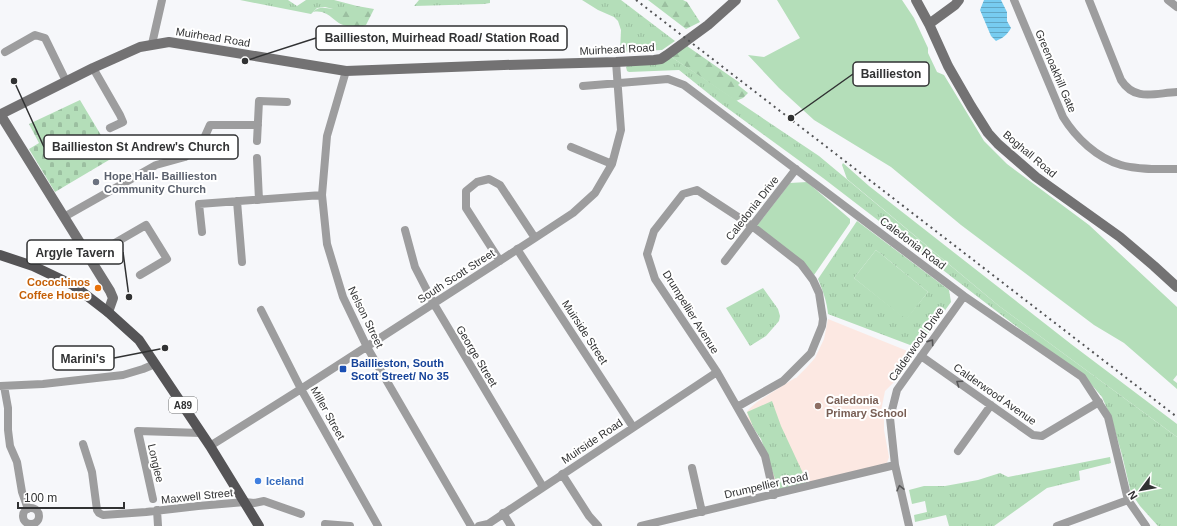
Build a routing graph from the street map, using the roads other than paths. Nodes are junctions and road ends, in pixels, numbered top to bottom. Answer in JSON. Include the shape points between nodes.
{"nodes":[{"id":1,"x":162,"y":0,"type":"edge"},
{"id":2,"x":736,"y":0,"type":"edge"},
{"id":3,"x":916,"y":0,"type":"edge"},
{"id":4,"x":959,"y":0,"type":"edge"},
{"id":5,"x":1014,"y":0,"type":"edge"},
{"id":6,"x":1089,"y":0,"type":"edge"},
{"id":7,"x":1168,"y":0,"type":"edge"},
{"id":8,"x":1177,"y":7,"type":"edge"},
{"id":9,"x":929,"y":24,"type":"junction"},
{"id":10,"x":152,"y":44,"type":"junction"},
{"id":11,"x":5,"y":52,"type":"dead end"},
{"id":12,"x":616,"y":62,"type":"junction"},
{"id":13,"x":93,"y":68,"type":"junction"},
{"id":14,"x":346,"y":71,"type":"junction"},
{"id":15,"x":66,"y":82,"type":"junction"},
{"id":16,"x":618,"y":83,"type":"junction"},
{"id":17,"x":583,"y":86,"type":"dead end"},
{"id":18,"x":1177,"y":92,"type":"edge"},
{"id":19,"x":287,"y":102,"type":"dead end"},
{"id":20,"x":0,"y":114,"type":"edge"},
{"id":21,"x":258,"y":125,"type":"junction"},
{"id":22,"x":110,"y":128,"type":"dead end"},
{"id":23,"x":257,"y":141,"type":"dead end"},
{"id":24,"x":571,"y":147,"type":"dead end"},
{"id":25,"x":258,"y":158,"type":"dead end"},
{"id":26,"x":612,"y":164,"type":"junction"},
{"id":27,"x":796,"y":169,"type":"junction"},
{"id":28,"x":1177,"y":169,"type":"edge"},
{"id":29,"x":322,"y":195,"type":"junction"},
{"id":30,"x":260,"y":200,"type":"junction"},
{"id":31,"x":237,"y":201,"type":"junction"},
{"id":32,"x":64,"y":217,"type":"junction"},
{"id":33,"x":752,"y":226,"type":"junction"},
{"id":34,"x":405,"y":230,"type":"dead end"},
{"id":35,"x":202,"y":232,"type":"dead end"},
{"id":36,"x":535,"y":238,"type":"junction"},
{"id":37,"x":518,"y":249,"type":"junction"},
{"id":38,"x":0,"y":255,"type":"edge"},
{"id":39,"x":89,"y":258,"type":"junction"},
{"id":40,"x":500,"y":261,"type":"junction"},
{"id":41,"x":725,"y":261,"type":"dead end"},
{"id":42,"x":242,"y":262,"type":"dead end"},
{"id":43,"x":140,"y":275,"type":"dead end"},
{"id":44,"x":1176,"y":283,"type":"edge"},
{"id":45,"x":964,"y":296,"type":"junction"},
{"id":46,"x":434,"y":304,"type":"junction"},
{"id":47,"x":261,"y":310,"type":"dead end"},
{"id":48,"x":108,"y":312,"type":"junction"},
{"id":49,"x":367,"y":347,"type":"junction"},
{"id":50,"x":921,"y":356,"type":"junction"},
{"id":51,"x":155,"y":364,"type":"junction"},
{"id":52,"x":716,"y":372,"type":"junction"},
{"id":53,"x":2,"y":386,"type":"edge"},
{"id":54,"x":302,"y":389,"type":"junction"},
{"id":55,"x":1099,"y":402,"type":"junction"},
{"id":56,"x":991,"y":405,"type":"junction"},
{"id":57,"x":738,"y":407,"type":"junction"},
{"id":58,"x":633,"y":427,"type":"junction"},
{"id":59,"x":201,"y":433,"type":"junction"},
{"id":60,"x":83,"y":444,"type":"dead end"},
{"id":61,"x":210,"y":446,"type":"junction"},
{"id":62,"x":958,"y":451,"type":"dead end"},
{"id":63,"x":895,"y":465,"type":"junction"},
{"id":64,"x":692,"y":468,"type":"dead end"},
{"id":65,"x":562,"y":474,"type":"junction"},
{"id":66,"x":543,"y":487,"type":"junction"},
{"id":67,"x":774,"y":495,"type":"junction"},
{"id":68,"x":153,"y":499,"type":"dead end"},
{"id":69,"x":1128,"y":500,"type":"junction"},
{"id":70,"x":245,"y":502,"type":"junction"},
{"id":71,"x":28,"y":509,"type":"dead end"},
{"id":72,"x":157,"y":510,"type":"junction"},
{"id":73,"x":702,"y":512,"type":"junction"},
{"id":74,"x":503,"y":513,"type":"junction"},
{"id":75,"x":301,"y":514,"type":"dead end"},
{"id":76,"x":325,"y":524,"type":"dead end"},
{"id":77,"x":1071,"y":524,"type":"edge"},
{"id":78,"x":158,"y":526,"type":"edge"},
{"id":79,"x":259,"y":526,"type":"edge"},
{"id":80,"x":350,"y":526,"type":"edge"},
{"id":81,"x":378,"y":526,"type":"edge"},
{"id":82,"x":471,"y":526,"type":"edge"},
{"id":83,"x":479,"y":526,"type":"edge"},
{"id":84,"x":511,"y":526,"type":"edge"},
{"id":85,"x":598,"y":526,"type":"edge"},
{"id":86,"x":641,"y":526,"type":"edge"},
{"id":87,"x":909,"y":526,"type":"edge"},
{"id":88,"x":1057,"y":526,"type":"edge"},
{"id":89,"x":1146,"y":526,"type":"edge"}],
"edges":[{"from":1,"to":10,"type":"street"},
{"from":2,"to":12,"type":"street","name":"Muirhead Road","via":[[708,25],[661,59]]},
{"from":3,"to":9,"type":"street","name":"Boghall Road"},
{"from":4,"to":9,"type":"street"},
{"from":5,"to":28,"type":"street","name":"Greenoakhill Gate","via":[[1063,116],[1069,127],[1087,146],[1121,165],[1158,170]]},
{"from":6,"to":18,"type":"street","via":[[1126,87],[1141,95]]},
{"from":7,"to":8,"type":"street"},
{"from":9,"to":44,"type":"street","name":"Boghall Road","via":[[948,66],[988,133],[998,144],[1036,177],[1120,237]]},
{"from":10,"to":13,"type":"street","name":"Muirhead Road"},
{"from":10,"to":14,"type":"street","name":"Muirhead Road","via":[[169,42]]},
{"from":11,"to":15,"type":"street","via":[[35,36],[45,38]]},
{"from":12,"to":14,"type":"street","name":"Muirhead Road"},
{"from":12,"to":16,"type":"street","name":"South Scott Street"},
{"from":13,"to":15,"type":"street","name":"Muirhead Road"},
{"from":13,"to":22,"type":"street","via":[[123,122]]},
{"from":14,"to":29,"type":"street","name":"Nelson Street","via":[[327,136]]},
{"from":15,"to":20,"type":"street","name":"Muirhead Road"},
{"from":16,"to":17,"type":"street","name":"Caledonia Road"},
{"from":16,"to":26,"type":"street","name":"South Scott Street","via":[[621,130]]},
{"from":16,"to":27,"type":"street","name":"Caledonia Road","via":[[668,79],[684,84]]},
{"from":19,"to":21,"type":"street","via":[[259,101]]},
{"from":20,"to":32,"type":"street"},
{"from":21,"to":23,"type":"street"},
{"from":21,"to":32,"type":"street","via":[[210,125],[201,145],[185,157],[156,165]]},
{"from":24,"to":26,"type":"street"},
{"from":25,"to":30,"type":"street"},
{"from":26,"to":36,"type":"street","name":"South Scott Street","via":[[595,193],[573,213]]},
{"from":27,"to":33,"type":"street","name":"Caledonia Drive"},
{"from":27,"to":45,"type":"street","name":"Caledonia Road"},
{"from":29,"to":30,"type":"street"},
{"from":29,"to":49,"type":"street","name":"Nelson Street","via":[[328,244],[343,297]]},
{"from":30,"to":31,"type":"street"},
{"from":31,"to":35,"type":"street","via":[[199,204]]},
{"from":31,"to":42,"type":"street"},
{"from":32,"to":39,"type":"street"},
{"from":33,"to":41,"type":"street","name":"Caledonia Drive"},
{"from":33,"to":52,"type":"street","name":"Drumpellier Avenue","via":[[698,190],[683,194],[654,231],[647,254],[655,279]]},
{"from":33,"to":57,"type":"street","name":"Drumpellier Avenue","via":[[800,264],[813,280],[819,293],[823,319],[811,353],[783,381]]},
{"from":34,"to":46,"type":"street","name":"George Street","via":[[415,267]]},
{"from":36,"to":37,"type":"street","name":"South Scott Street"},
{"from":36,"to":40,"type":"street","via":[[500,185],[488,179],[477,182],[466,191],[466,208]]},
{"from":37,"to":40,"type":"street","name":"South Scott Street"},
{"from":37,"to":58,"type":"street","name":"Muirside Street"},
{"from":38,"to":48,"type":"main road","number":"A89","via":[[33,266],[73,285]]},
{"from":39,"to":43,"type":"street","via":[[146,225],[167,259]]},
{"from":39,"to":48,"type":"street","via":[[113,298]]},
{"from":40,"to":46,"type":"street","name":"South Scott Street"},
{"from":50,"to":45,"type":"street","name":"Calderwood Drive","one_way":true},
{"from":45,"to":55,"type":"street","name":"Caledonia Road","via":[[1082,377]]},
{"from":46,"to":49,"type":"street","name":"South Scott Street"},
{"from":46,"to":66,"type":"street","name":"George Street"},
{"from":47,"to":54,"type":"street","name":"Miller Street"},
{"from":48,"to":51,"type":"main road","number":"A89","via":[[139,340]]},
{"from":49,"to":54,"type":"street","name":"South Scott Street"},
{"from":49,"to":82,"type":"street","name":"Nelson Street"},
{"from":56,"to":50,"type":"street","name":"Calderwood Avenue","one_way":true},
{"from":50,"to":63,"type":"street","name":"Calderwood Drive","via":[[897,390],[890,418]]},
{"from":51,"to":53,"type":"street","via":[[123,375]]},
{"from":51,"to":59,"type":"main road","number":"A89"},
{"from":52,"to":57,"type":"street","name":"Drumpellier Avenue"},
{"from":52,"to":58,"type":"street","name":"Muirside Road"},
{"from":53,"to":71,"type":"street","via":[[8,408],[10,446],[17,462]]},
{"from":54,"to":61,"type":"street","name":"South Scott Street"},
{"from":54,"to":81,"type":"street","name":"Miller Street"},
{"from":55,"to":56,"type":"street","name":"Calderwood Avenue","via":[[1042,436],[1033,435]]},
{"from":55,"to":69,"type":"street","name":"Caledonia Road","via":[[1108,416]]},
{"from":56,"to":62,"type":"street"},
{"from":57,"to":67,"type":"street","name":"Drumpellier Avenue","via":[[765,456]]},
{"from":58,"to":65,"type":"street","name":"Muirside Road"},
{"from":59,"to":61,"type":"main road","number":"A89"},
{"from":59,"to":68,"type":"street","name":"Longlee","via":[[138,431]]},
{"from":60,"to":72,"type":"street","name":"Maxwell Street","via":[[92,472],[99,514],[103,516]]},
{"from":61,"to":70,"type":"main road","number":"A89"},
{"from":63,"to":67,"type":"street","name":"Drumpellier Road"},
{"from":87,"to":63,"type":"street","name":"Calderwood Drive","one_way":true},
{"from":64,"to":73,"type":"street"},
{"from":65,"to":66,"type":"street","name":"Muirside Road"},
{"from":65,"to":85,"type":"street"},
{"from":66,"to":74,"type":"street","name":"Muirside Road"},
{"from":67,"to":73,"type":"street","name":"Drumpellier Road"},
{"from":69,"to":77,"type":"street"},
{"from":69,"to":89,"type":"street","name":"Caledonia Road"},
{"from":70,"to":72,"type":"street","name":"Maxwell Street"},
{"from":70,"to":75,"type":"street","name":"Maxwell Street","via":[[264,501]]},
{"from":70,"to":79,"type":"main road","number":"A89"},
{"from":72,"to":78,"type":"street"},
{"from":73,"to":86,"type":"street","name":"Drumpellier Road"},
{"from":74,"to":83,"type":"street","name":"Muirside Road","via":[[488,524]]},
{"from":74,"to":84,"type":"street"},
{"from":76,"to":80,"type":"street"},
{"from":77,"to":88,"type":"street"}]}
